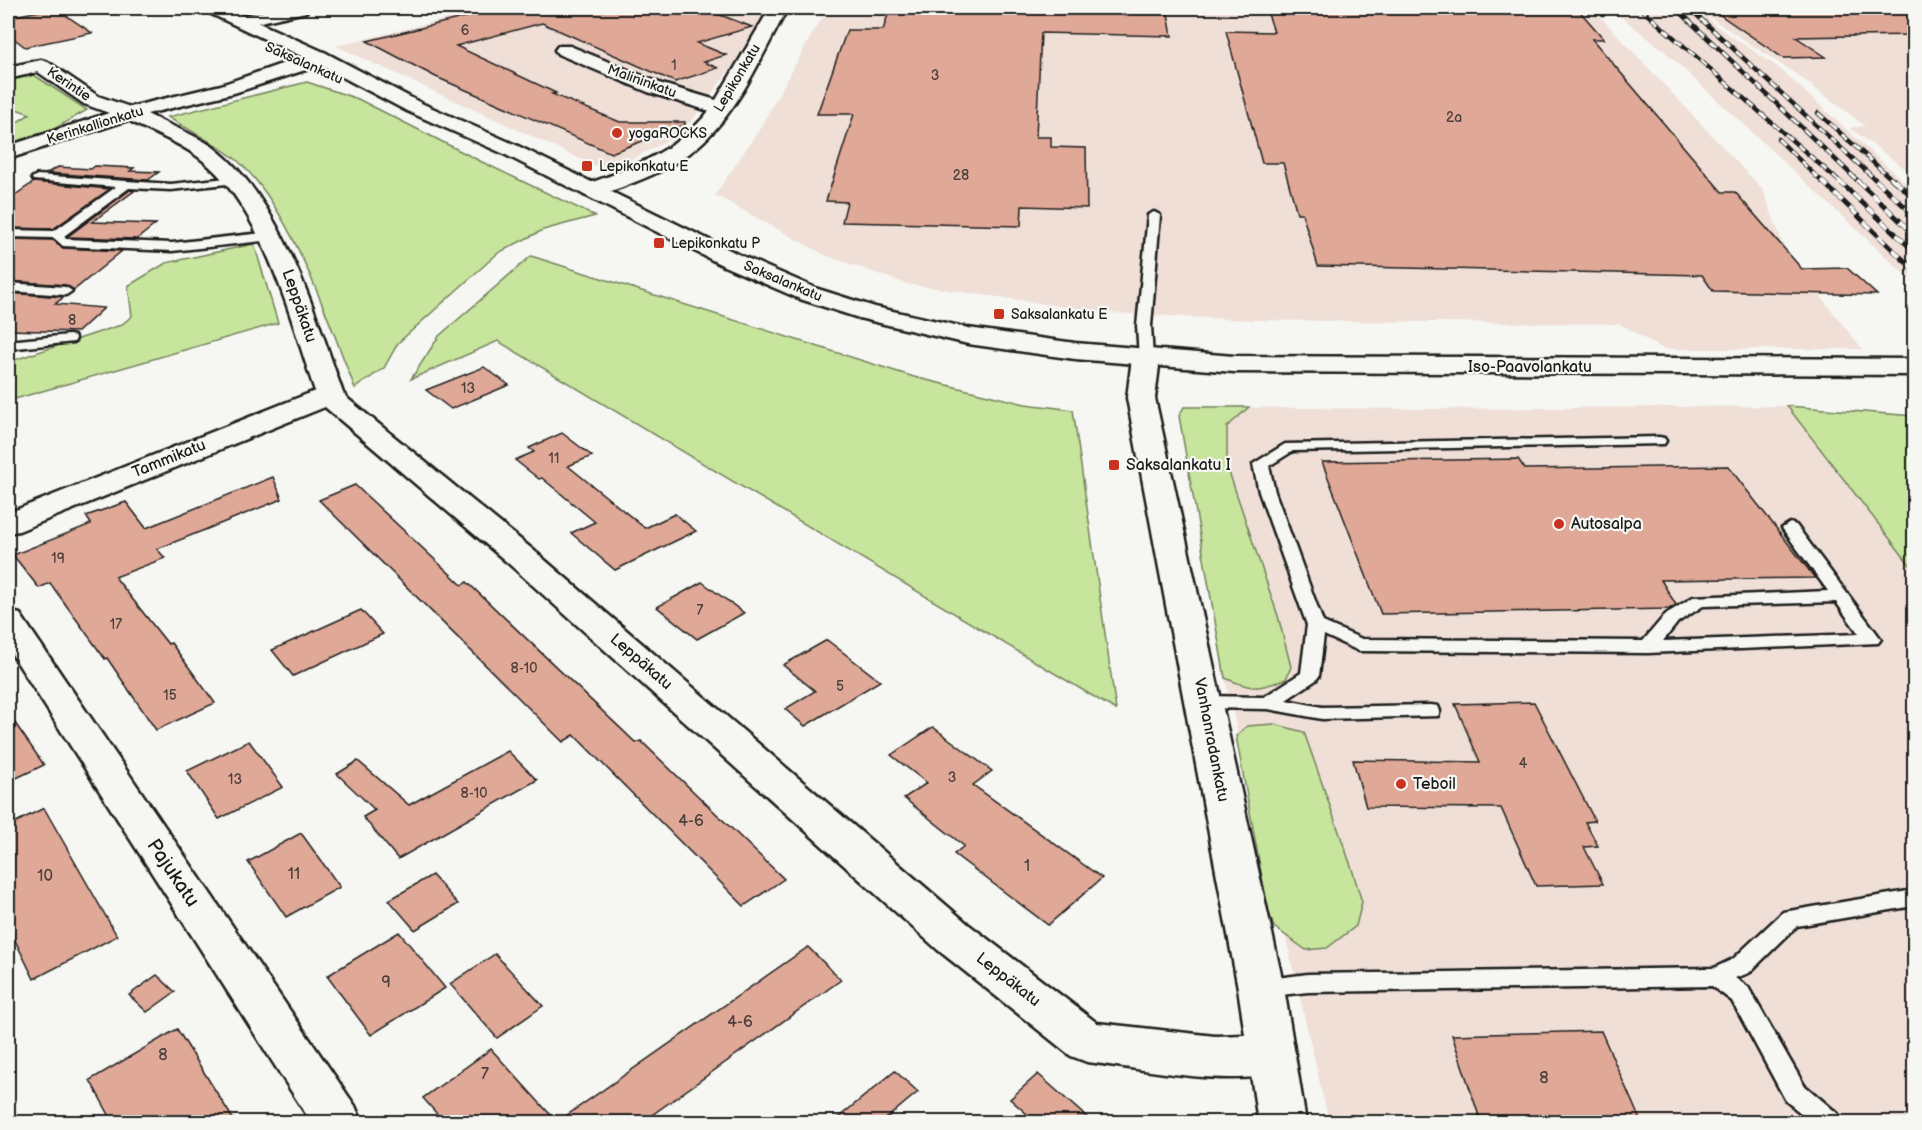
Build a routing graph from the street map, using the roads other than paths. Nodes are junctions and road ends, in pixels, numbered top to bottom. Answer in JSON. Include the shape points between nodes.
{"nodes":[{"id":1,"x":200,"y":8,"type":"edge"},
{"id":2,"x":213,"y":8,"type":"edge"},
{"id":3,"x":300,"y":8,"type":"edge"},
{"id":4,"x":779,"y":8,"type":"edge"},
{"id":5,"x":242,"y":21,"type":"junction"},
{"id":6,"x":564,"y":50,"type":"dead end"},
{"id":7,"x":305,"y":61,"type":"junction"},
{"id":8,"x":8,"y":73,"type":"edge"},
{"id":9,"x":721,"y":108,"type":"junction"},
{"id":10,"x":129,"y":113,"type":"junction"},
{"id":11,"x":8,"y":153,"type":"edge"},
{"id":12,"x":37,"y":178,"type":"dead end"},
{"id":13,"x":236,"y":180,"type":"junction"},
{"id":14,"x":127,"y":184,"type":"junction"},
{"id":15,"x":592,"y":190,"type":"junction"},
{"id":16,"x":1154,"y":215,"type":"dead end"},
{"id":17,"x":8,"y":234,"type":"edge"},
{"id":18,"x":57,"y":235,"type":"junction"},
{"id":19,"x":271,"y":236,"type":"junction"},
{"id":20,"x":8,"y":287,"type":"edge"},
{"id":21,"x":66,"y":291,"type":"dead end"},
{"id":22,"x":69,"y":339,"type":"dead end"},
{"id":23,"x":8,"y":345,"type":"edge"},
{"id":24,"x":1146,"y":358,"type":"junction"},
{"id":25,"x":1914,"y":367,"type":"edge"},
{"id":26,"x":330,"y":395,"type":"junction"},
{"id":27,"x":1659,"y":441,"type":"dead end"},
{"id":28,"x":8,"y":524,"type":"edge"},
{"id":29,"x":1790,"y":528,"type":"dead end"},
{"id":30,"x":1841,"y":596,"type":"junction"},
{"id":31,"x":8,"y":622,"type":"edge"},
{"id":32,"x":1316,"y":625,"type":"junction"},
{"id":33,"x":1648,"y":646,"type":"junction"},
{"id":34,"x":1204,"y":702,"type":"junction"},
{"id":35,"x":1268,"y":703,"type":"junction"},
{"id":36,"x":1431,"y":711,"type":"dead end"},
{"id":37,"x":1914,"y":898,"type":"edge"},
{"id":38,"x":1716,"y":977,"type":"junction"},
{"id":39,"x":1261,"y":988,"type":"junction"},
{"id":40,"x":1272,"y":1055,"type":"junction"},
{"id":41,"x":338,"y":1122,"type":"edge"},
{"id":42,"x":1282,"y":1122,"type":"edge"},
{"id":43,"x":1829,"y":1122,"type":"edge"}],
"edges":[{"from":1,"to":7,"type":"street","name":"Saksalankatu","via":[[224,26]]},
{"from":2,"to":5,"type":"street","name":"Saksalankatu"},
{"from":3,"to":5,"type":"street"},
{"from":4,"to":9,"type":"street","name":"Lepikonkatu"},
{"from":5,"to":7,"type":"street","name":"Saksalankatu"},
{"from":6,"to":9,"type":"street","name":"Malininkatu","via":[[655,88]]},
{"from":7,"to":10,"type":"street","name":"Kerinkallionkatu"},
{"from":7,"to":15,"type":"street","name":"Saksalankatu","via":[[365,90],[509,148]]},
{"from":8,"to":10,"type":"street","name":"Kerintie","via":[[41,66],[91,100]]},
{"from":9,"to":15,"type":"street","name":"Lepikonkatu","via":[[696,138],[672,155],[623,180]]},
{"from":10,"to":11,"type":"street","name":"Kerinkallionkatu"},
{"from":10,"to":13,"type":"street","name":"Leppäkatu","via":[[204,151]]},
{"from":12,"to":14,"type":"lane"},
{"from":13,"to":14,"type":"lane","via":[[171,187]]},
{"from":13,"to":19,"type":"street","name":"Leppäkatu"},
{"from":14,"to":18,"type":"lane"},
{"from":15,"to":24,"type":"street","name":"Saksalankatu","via":[[733,261],[809,294],[868,313],[968,336]]},
{"from":16,"to":24,"type":"lane","via":[[1144,326]]},
{"from":17,"to":18,"type":"lane"},
{"from":18,"to":19,"type":"lane","via":[[63,242],[172,247]]},
{"from":19,"to":26,"type":"street","name":"Leppäkatu"},
{"from":20,"to":21,"type":"lane"},
{"from":22,"to":23,"type":"lane"},
{"from":24,"to":25,"type":"street","name":"Iso-Paavolankatu","via":[[1234,364]]},
{"from":24,"to":34,"type":"street","name":"Vanhanradankatu","via":[[1141,398]]},
{"from":26,"to":28,"type":"street","name":"Tammikatu"},
{"from":26,"to":40,"type":"street","name":"Leppäkatu","via":[[520,556],[953,937],[1087,1042],[1215,1057]]},
{"from":27,"to":32,"type":"lane","via":[[1290,447],[1261,464],[1267,492]]},
{"from":29,"to":30,"type":"lane"},
{"from":30,"to":33,"type":"lane","via":[[1700,601],[1672,618]]},
{"from":30,"to":33,"type":"lane","via":[[1872,639]]},
{"from":31,"to":41,"type":"street","name":"Pajukatu"},
{"from":32,"to":33,"type":"lane","via":[[1359,645]]},
{"from":32,"to":35,"type":"lane","via":[[1310,676]]},
{"from":34,"to":35,"type":"lane"},
{"from":34,"to":39,"type":"street","name":"Vanhanradankatu"},
{"from":35,"to":36,"type":"lane","via":[[1322,713]]},
{"from":37,"to":38,"type":"lane","via":[[1791,918],[1741,966]]},
{"from":38,"to":39,"type":"lane","via":[[1308,983]]},
{"from":38,"to":43,"type":"lane","via":[[1740,994],[1795,1093]]},
{"from":39,"to":40,"type":"street","name":"Vanhanradankatu"},
{"from":40,"to":42,"type":"street","name":"Vanhanradankatu"}]}
